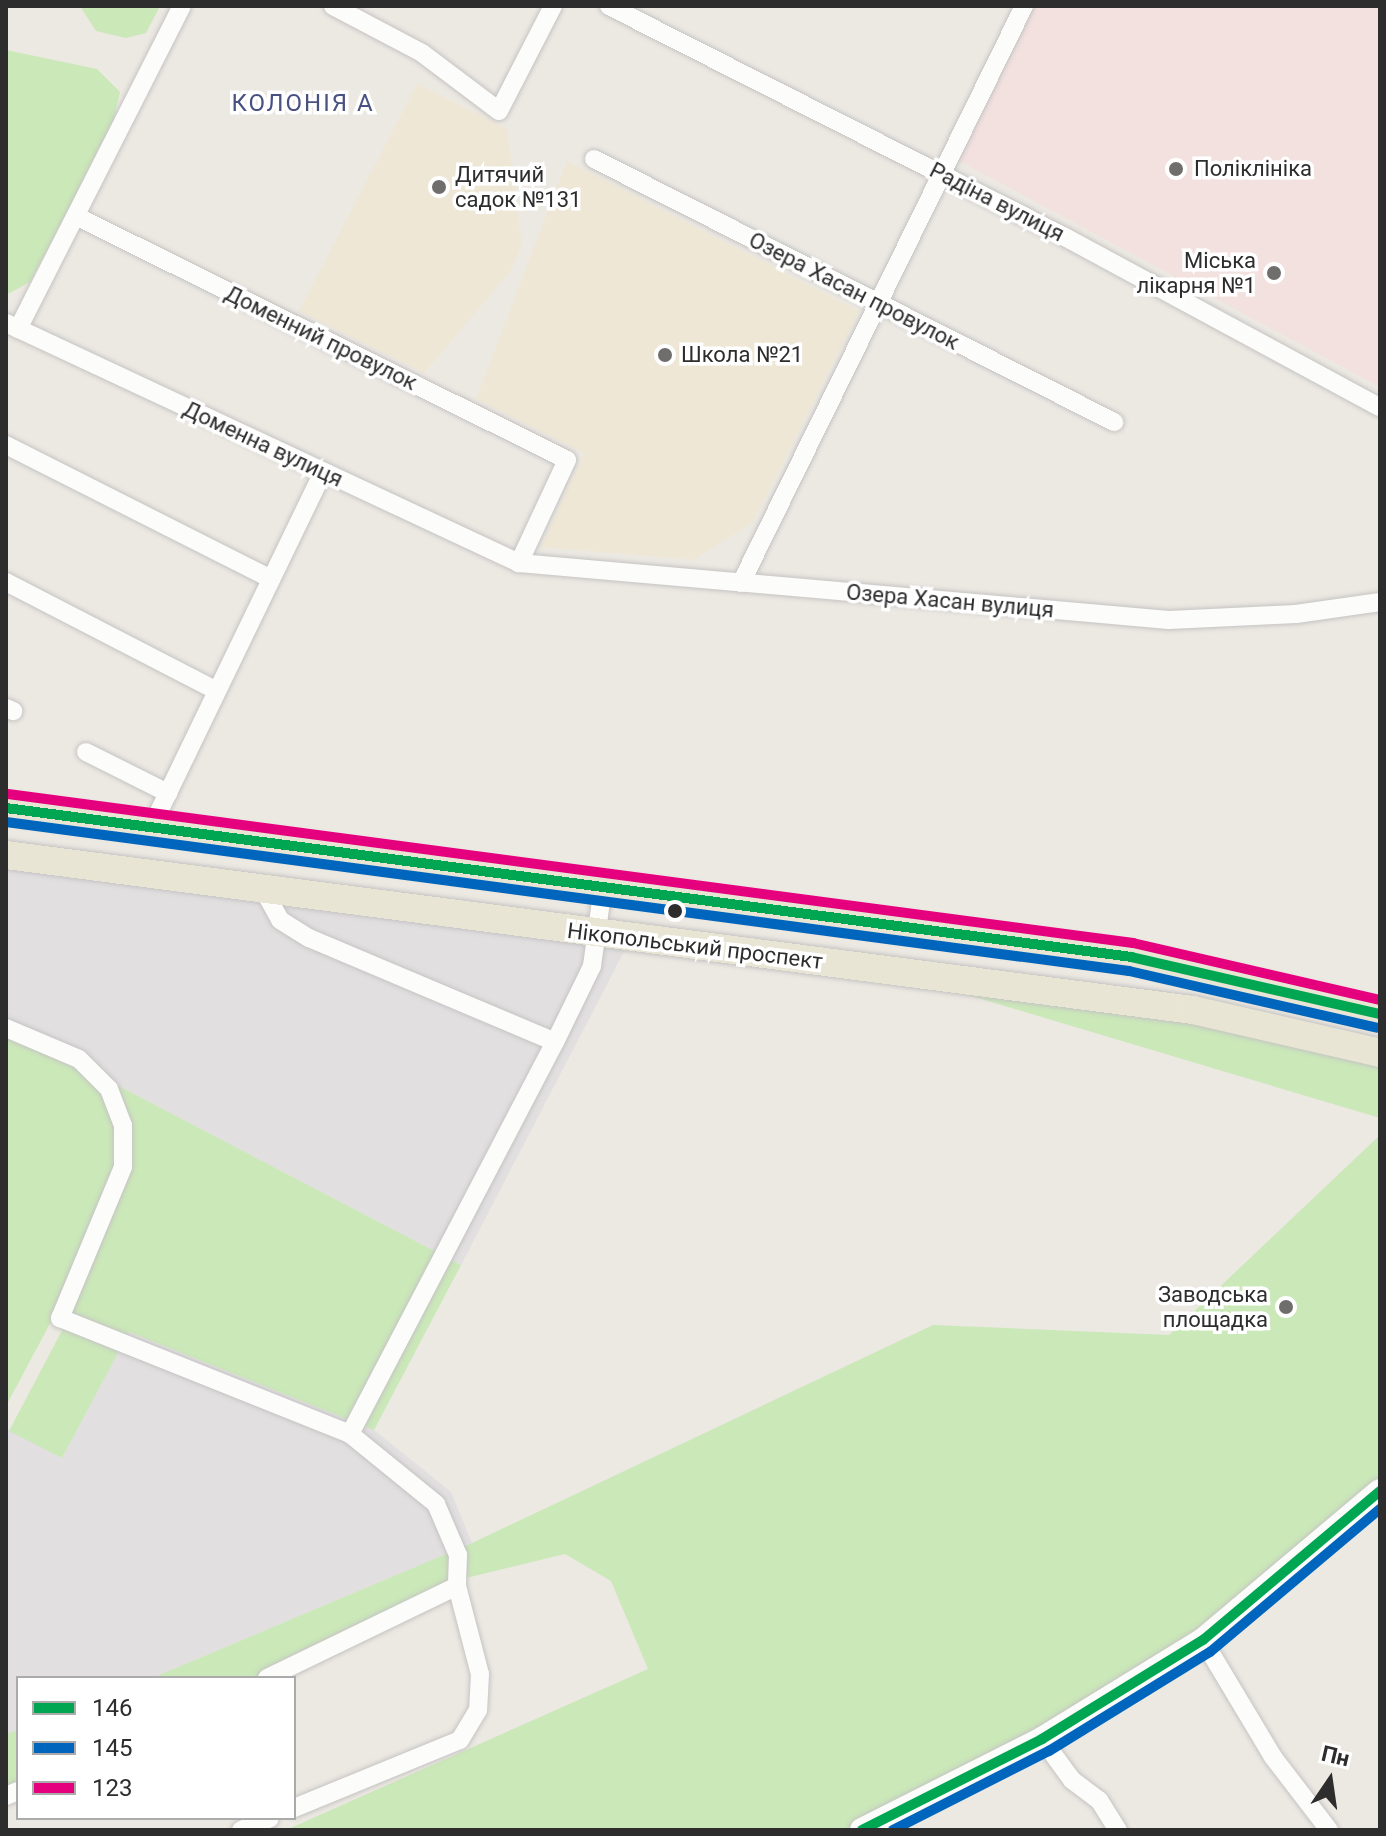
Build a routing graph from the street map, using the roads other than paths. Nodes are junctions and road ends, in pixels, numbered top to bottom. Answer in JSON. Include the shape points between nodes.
{"nodes":[{"id":1,"x":182,"y":6,"type":"edge"},
{"id":2,"x":333,"y":6,"type":"edge"},
{"id":3,"x":553,"y":6,"type":"edge"},
{"id":4,"x":609,"y":6,"type":"edge"},
{"id":5,"x":1023,"y":6,"type":"edge"},
{"id":6,"x":594,"y":159,"type":"dead end"},
{"id":7,"x":941,"y":173,"type":"junction"},
{"id":8,"x":76,"y":216,"type":"junction"},
{"id":9,"x":878,"y":303,"type":"junction"},
{"id":10,"x":12,"y":326,"type":"edge"},
{"id":11,"x":1380,"y":407,"type":"edge"},
{"id":12,"x":1114,"y":422,"type":"dead end"},
{"id":13,"x":6,"y":445,"type":"edge"},
{"id":14,"x":323,"y":472,"type":"junction"},
{"id":15,"x":519,"y":563,"type":"junction"},
{"id":16,"x":271,"y":579,"type":"junction"},
{"id":17,"x":6,"y":582,"type":"edge"},
{"id":18,"x":741,"y":583,"type":"junction"},
{"id":19,"x":1380,"y":602,"type":"edge"},
{"id":20,"x":217,"y":691,"type":"junction"},
{"id":21,"x":86,"y":752,"type":"dead end"},
{"id":22,"x":168,"y":793,"type":"junction"},
{"id":23,"x":6,"y":808,"type":"edge"},
{"id":24,"x":151,"y":828,"type":"junction"},
{"id":25,"x":6,"y":855,"type":"edge"},
{"id":26,"x":130,"y":872,"type":"junction"},
{"id":27,"x":603,"y":887,"type":"junction"},
{"id":28,"x":263,"y":889,"type":"junction"},
{"id":29,"x":597,"y":933,"type":"junction"},
{"id":30,"x":1380,"y":1014,"type":"edge"},
{"id":31,"x":6,"y":1028,"type":"edge"},
{"id":32,"x":555,"y":1042,"type":"junction"},
{"id":33,"x":1380,"y":1053,"type":"edge"},
{"id":34,"x":350,"y":1434,"type":"junction"},
{"id":35,"x":1379,"y":1495,"type":"edge"},
{"id":36,"x":457,"y":1586,"type":"junction"},
{"id":37,"x":1203,"y":1640,"type":"junction"},
{"id":38,"x":271,"y":1676,"type":"edge"},
{"id":39,"x":1042,"y":1739,"type":"junction"},
{"id":40,"x":296,"y":1807,"type":"edge"},
{"id":41,"x":265,"y":1820,"type":"edge"},
{"id":42,"x":241,"y":1830,"type":"edge"},
{"id":43,"x":862,"y":1830,"type":"edge"},
{"id":44,"x":1118,"y":1830,"type":"edge"},
{"id":45,"x":1329,"y":1830,"type":"edge"}],
"edges":[{"from":1,"to":8,"type":"street"},
{"from":2,"to":3,"type":"street","via":[[422,53],[499,111]]},
{"from":4,"to":7,"type":"street","name":"Радіна вулиця"},
{"from":5,"to":7,"type":"street"},
{"from":6,"to":9,"type":"street","name":"Озера Хасан провулок"},
{"from":7,"to":9,"type":"street"},
{"from":7,"to":11,"type":"street","name":"Радіна вулиця"},
{"from":8,"to":10,"type":"street"},
{"from":8,"to":15,"type":"street","name":"Доменний провулок","via":[[567,460]]},
{"from":9,"to":12,"type":"street","name":"Озера Хасан провулок"},
{"from":9,"to":18,"type":"street"},
{"from":10,"to":14,"type":"street","name":"Доменна вулиця"},
{"from":13,"to":16,"type":"street"},
{"from":14,"to":15,"type":"street","name":"Доменна вулиця"},
{"from":14,"to":16,"type":"street"},
{"from":15,"to":18,"type":"street","name":"Озера Хасан вулиця"},
{"from":16,"to":20,"type":"street"},
{"from":17,"to":20,"type":"street"},
{"from":18,"to":19,"type":"street","name":"Озера Хасан вулиця","via":[[1169,620],[1296,614]]},
{"from":20,"to":22,"type":"street"},
{"from":21,"to":22,"type":"street"},
{"from":22,"to":24,"type":"street"},
{"from":23,"to":24,"type":"main road","name":"Нікопольський проспект"},
{"from":24,"to":26,"type":"main road"},
{"from":24,"to":27,"type":"main road","name":"Нікопольський проспект"},
{"from":25,"to":26,"type":"main road","name":"Нікопольський проспект"},
{"from":26,"to":28,"type":"main road","name":"Нікопольський проспект"},
{"from":27,"to":29,"type":"street"},
{"from":27,"to":30,"type":"main road","name":"Нікопольський проспект","via":[[1131,957]]},
{"from":28,"to":29,"type":"main road","name":"Нікопольський проспект"},
{"from":28,"to":32,"type":"street","via":[[280,920],[309,938]]},
{"from":29,"to":32,"type":"street","via":[[586,983]]},
{"from":29,"to":33,"type":"main road","name":"Нікопольський проспект","via":[[1193,1010]]},
{"from":31,"to":34,"type":"street","via":[[79,1059],[109,1089],[123,1125],[123,1167],[60,1318]]},
{"from":32,"to":34,"type":"street"},
{"from":34,"to":36,"type":"street","via":[[436,1504],[458,1555]]},
{"from":35,"to":37,"type":"street"},
{"from":36,"to":38,"type":"street"},
{"from":36,"to":40,"type":"street","via":[[480,1674],[478,1710],[460,1740]]},
{"from":37,"to":39,"type":"street"},
{"from":37,"to":45,"type":"street","via":[[1273,1757]]},
{"from":39,"to":43,"type":"street"},
{"from":39,"to":44,"type":"street","via":[[1072,1780],[1099,1800]]},
{"from":41,"to":42,"type":"street"}]}
